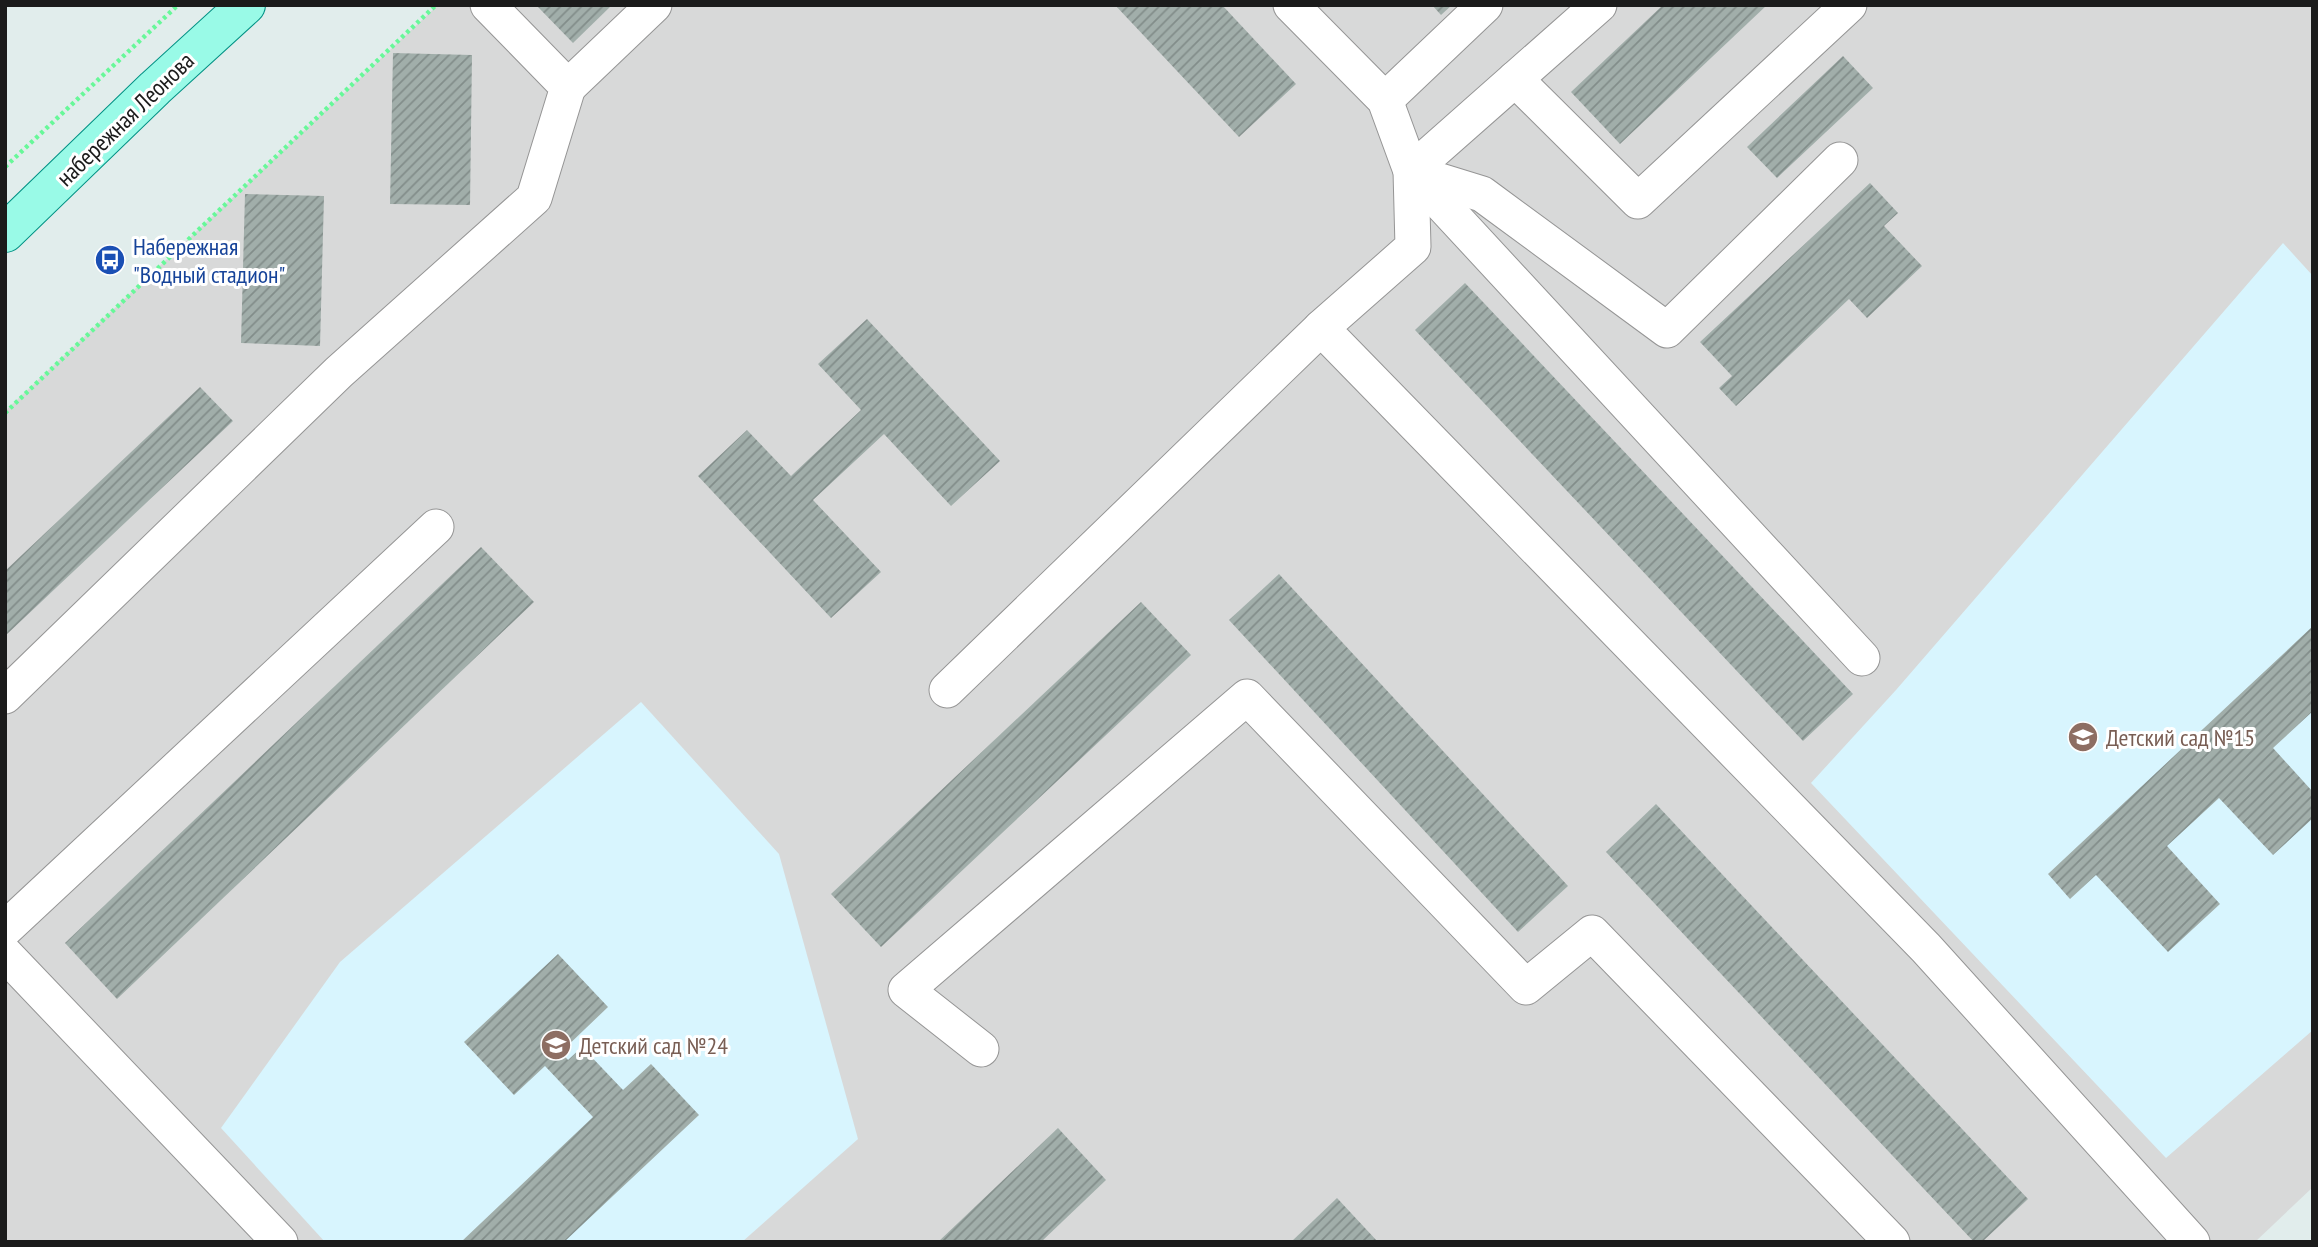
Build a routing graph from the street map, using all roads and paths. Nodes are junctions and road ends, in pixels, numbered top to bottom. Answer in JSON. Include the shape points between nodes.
{"nodes":[{"id":1,"x":178,"y":5,"type":"edge"},
{"id":2,"x":246,"y":5,"type":"edge"},
{"id":3,"x":436,"y":5,"type":"edge"},
{"id":4,"x":488,"y":5,"type":"edge"},
{"id":5,"x":654,"y":5,"type":"edge"},
{"id":6,"x":1291,"y":5,"type":"edge"},
{"id":7,"x":1485,"y":5,"type":"edge"},
{"id":8,"x":1599,"y":5,"type":"edge"},
{"id":9,"x":1849,"y":5,"type":"edge"},
{"id":10,"x":1516,"y":79,"type":"junction"},
{"id":11,"x":568,"y":87,"type":"junction"},
{"id":12,"x":1385,"y":100,"type":"junction"},
{"id":13,"x":1840,"y":160,"type":"dead end"},
{"id":14,"x":5,"y":167,"type":"edge"},
{"id":15,"x":1411,"y":172,"type":"junction"},
{"id":16,"x":5,"y":233,"type":"edge"},
{"id":17,"x":1321,"y":328,"type":"junction"},
{"id":18,"x":5,"y":413,"type":"edge"},
{"id":19,"x":436,"y":527,"type":"dead end"},
{"id":20,"x":1862,"y":658,"type":"dead end"},
{"id":21,"x":947,"y":690,"type":"dead end"},
{"id":22,"x":5,"y":696,"type":"edge"},
{"id":23,"x":5,"y":929,"type":"edge"},
{"id":24,"x":5,"y":954,"type":"edge"},
{"id":25,"x":981,"y":1049,"type":"dead end"},
{"id":26,"x":280,"y":1242,"type":"edge"},
{"id":27,"x":1892,"y":1242,"type":"edge"},
{"id":28,"x":2192,"y":1242,"type":"edge"}],
"edges":[{"from":1,"to":14,"type":"path"},
{"from":2,"to":16,"type":"main road","name":"набережная Леонова"},
{"from":3,"to":18,"type":"path"},
{"from":4,"to":11,"type":"lane"},
{"from":5,"to":11,"type":"lane"},
{"from":6,"to":12,"type":"lane"},
{"from":7,"to":12,"type":"lane"},
{"from":8,"to":10,"type":"lane"},
{"from":9,"to":10,"type":"lane","via":[[1638,201]]},
{"from":10,"to":15,"type":"lane"},
{"from":11,"to":22,"type":"lane","via":[[534,198],[340,372]]},
{"from":12,"to":15,"type":"lane"},
{"from":13,"to":15,"type":"lane","via":[[1668,330],[1482,194]]},
{"from":15,"to":17,"type":"lane","via":[[1413,247]]},
{"from":15,"to":20,"type":"lane"},
{"from":17,"to":21,"type":"lane"},
{"from":17,"to":28,"type":"lane","via":[[1926,948]]},
{"from":19,"to":23,"type":"lane"},
{"from":24,"to":26,"type":"lane"},
{"from":25,"to":27,"type":"lane","via":[[906,990],[1247,697],[1526,987],[1592,933]]}]}
